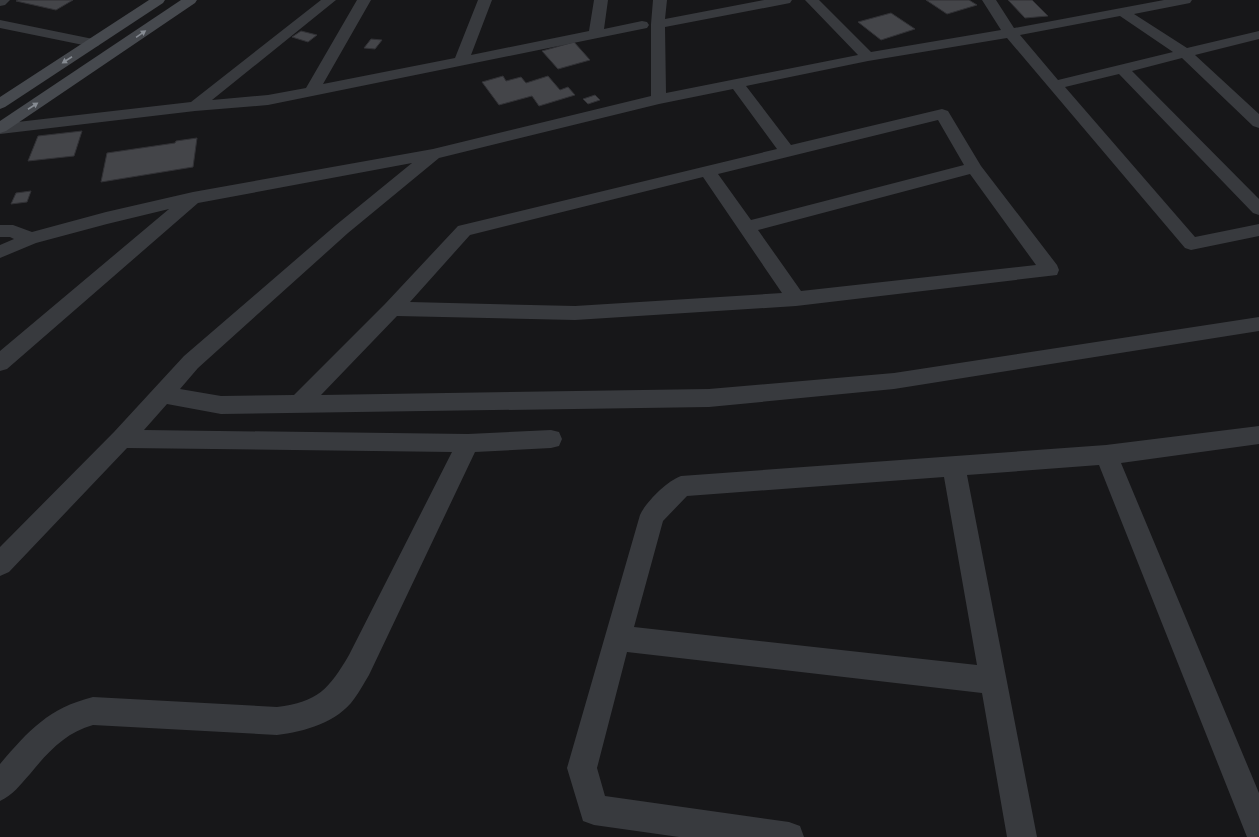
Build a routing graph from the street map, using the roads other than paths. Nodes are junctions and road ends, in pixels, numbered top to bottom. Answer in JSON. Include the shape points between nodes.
{"nodes":[{"id":1,"x":3,"y":0,"type":"edge"},
{"id":2,"x":158,"y":0,"type":"edge"},
{"id":3,"x":190,"y":0,"type":"edge"},
{"id":4,"x":329,"y":0,"type":"edge"},
{"id":5,"x":364,"y":0,"type":"edge"},
{"id":6,"x":485,"y":0,"type":"edge"},
{"id":7,"x":601,"y":0,"type":"edge"},
{"id":8,"x":660,"y":0,"type":"edge"},
{"id":9,"x":786,"y":0,"type":"edge"},
{"id":10,"x":812,"y":0,"type":"edge"},
{"id":11,"x":989,"y":0,"type":"edge"},
{"id":12,"x":1185,"y":0,"type":"edge"},
{"id":13,"x":0,"y":2,"type":"edge"},
{"id":14,"x":1123,"y":12,"type":"junction"},
{"id":15,"x":0,"y":24,"type":"edge"},
{"id":16,"x":658,"y":24,"type":"junction"},
{"id":17,"x":642,"y":25,"type":"dead end"},
{"id":18,"x":1010,"y":33,"type":"junction"},
{"id":19,"x":596,"y":34,"type":"junction"},
{"id":20,"x":1259,"y":35,"type":"edge"},
{"id":21,"x":93,"y":43,"type":"junction"},
{"id":22,"x":1185,"y":54,"type":"junction"},
{"id":23,"x":868,"y":57,"type":"junction"},
{"id":24,"x":462,"y":61,"type":"junction"},
{"id":25,"x":1122,"y":69,"type":"junction"},
{"id":26,"x":737,"y":84,"type":"junction"},
{"id":27,"x":1056,"y":85,"type":"junction"},
{"id":28,"x":312,"y":91,"type":"junction"},
{"id":29,"x":659,"y":99,"type":"junction"},
{"id":30,"x":0,"y":104,"type":"edge"},
{"id":31,"x":195,"y":106,"type":"junction"},
{"id":32,"x":1259,"y":123,"type":"edge"},
{"id":33,"x":0,"y":128,"type":"edge"},
{"id":34,"x":787,"y":151,"type":"junction"},
{"id":35,"x":433,"y":154,"type":"junction"},
{"id":36,"x":974,"y":168,"type":"junction"},
{"id":37,"x":707,"y":170,"type":"junction"},
{"id":38,"x":193,"y":198,"type":"junction"},
{"id":39,"x":1259,"y":210,"type":"edge"},
{"id":40,"x":746,"y":227,"type":"junction"},
{"id":41,"x":1259,"y":230,"type":"edge"},
{"id":42,"x":0,"y":231,"type":"edge"},
{"id":43,"x":30,"y":239,"type":"junction"},
{"id":44,"x":0,"y":252,"type":"edge"},
{"id":45,"x":796,"y":299,"type":"junction"},
{"id":46,"x":392,"y":309,"type":"junction"},
{"id":47,"x":1259,"y":324,"type":"edge"},
{"id":48,"x":0,"y":363,"type":"edge"},
{"id":49,"x":161,"y":394,"type":"junction"},
{"id":50,"x":299,"y":404,"type":"junction"},
{"id":51,"x":1259,"y":435,"type":"edge"},
{"id":52,"x":551,"y":438,"type":"dead end"},
{"id":53,"x":122,"y":439,"type":"junction"},
{"id":54,"x":468,"y":443,"type":"junction"},
{"id":55,"x":1106,"y":455,"type":"junction"},
{"id":56,"x":954,"y":466,"type":"junction"},
{"id":57,"x":0,"y":564,"type":"edge"},
{"id":58,"x":618,"y":638,"type":"junction"},
{"id":59,"x":993,"y":681,"type":"junction"},
{"id":60,"x":0,"y":786,"type":"edge"},
{"id":61,"x":1259,"y":830,"type":"edge"},
{"id":62,"x":789,"y":837,"type":"edge"},
{"id":63,"x":1022,"y":837,"type":"edge"}],
"edges":[{"from":1,"to":13,"type":"street"},
{"from":2,"to":21,"type":"street"},
{"from":33,"to":3,"type":"street","one_way":true},
{"from":4,"to":31,"type":"street"},
{"from":5,"to":28,"type":"street"},
{"from":6,"to":24,"type":"street"},
{"from":7,"to":19,"type":"street"},
{"from":8,"to":16,"type":"street"},
{"from":9,"to":16,"type":"street"},
{"from":10,"to":23,"type":"street"},
{"from":11,"to":18,"type":"street"},
{"from":12,"to":14,"type":"street"},
{"from":14,"to":18,"type":"street","via":[[1102,10]]},
{"from":14,"to":22,"type":"street"},
{"from":15,"to":21,"type":"street"},
{"from":16,"to":29,"type":"street"},
{"from":17,"to":19,"type":"street"},
{"from":18,"to":23,"type":"street"},
{"from":18,"to":27,"type":"street"},
{"from":19,"to":24,"type":"street"},
{"from":20,"to":22,"type":"street"},
{"from":21,"to":30,"type":"street","one_way":true},
{"from":22,"to":25,"type":"street"},
{"from":22,"to":32,"type":"street"},
{"from":23,"to":26,"type":"street"},
{"from":24,"to":28,"type":"street"},
{"from":25,"to":27,"type":"street"},
{"from":25,"to":39,"type":"street"},
{"from":26,"to":29,"type":"street"},
{"from":26,"to":34,"type":"street"},
{"from":27,"to":41,"type":"street","via":[[1191,244]]},
{"from":28,"to":31,"type":"street","via":[[268,100]]},
{"from":29,"to":35,"type":"street"},
{"from":31,"to":33,"type":"street"},
{"from":34,"to":36,"type":"street","via":[[942,114]]},
{"from":34,"to":37,"type":"street"},
{"from":35,"to":38,"type":"street"},
{"from":35,"to":49,"type":"street","via":[[244,314],[191,362]]},
{"from":36,"to":40,"type":"street"},
{"from":36,"to":45,"type":"street","via":[[1050,270]]},
{"from":37,"to":40,"type":"street"},
{"from":37,"to":46,"type":"street","via":[[464,230]]},
{"from":38,"to":43,"type":"street"},
{"from":38,"to":48,"type":"street"},
{"from":40,"to":45,"type":"street"},
{"from":42,"to":43,"type":"street","via":[[13,232]]},
{"from":43,"to":44,"type":"street"},
{"from":45,"to":46,"type":"street","via":[[575,312]]},
{"from":46,"to":50,"type":"street"},
{"from":47,"to":50,"type":"street","via":[[894,381],[709,398]]},
{"from":49,"to":50,"type":"street","via":[[221,405]]},
{"from":49,"to":53,"type":"street"},
{"from":51,"to":55,"type":"street"},
{"from":52,"to":54,"type":"street"},
{"from":53,"to":54,"type":"street"},
{"from":53,"to":57,"type":"street"},
{"from":54,"to":60,"type":"street","via":[[359,665],[344,690],[325,707],[308,715],[277,722],[83,713],[48,733]]},
{"from":55,"to":56,"type":"street"},
{"from":55,"to":61,"type":"street"},
{"from":56,"to":58,"type":"street","via":[[681,486],[652,515]]},
{"from":56,"to":59,"type":"street"},
{"from":58,"to":59,"type":"street"},
{"from":58,"to":62,"type":"street","via":[[582,768],[594,810]]},
{"from":59,"to":63,"type":"street"}]}
